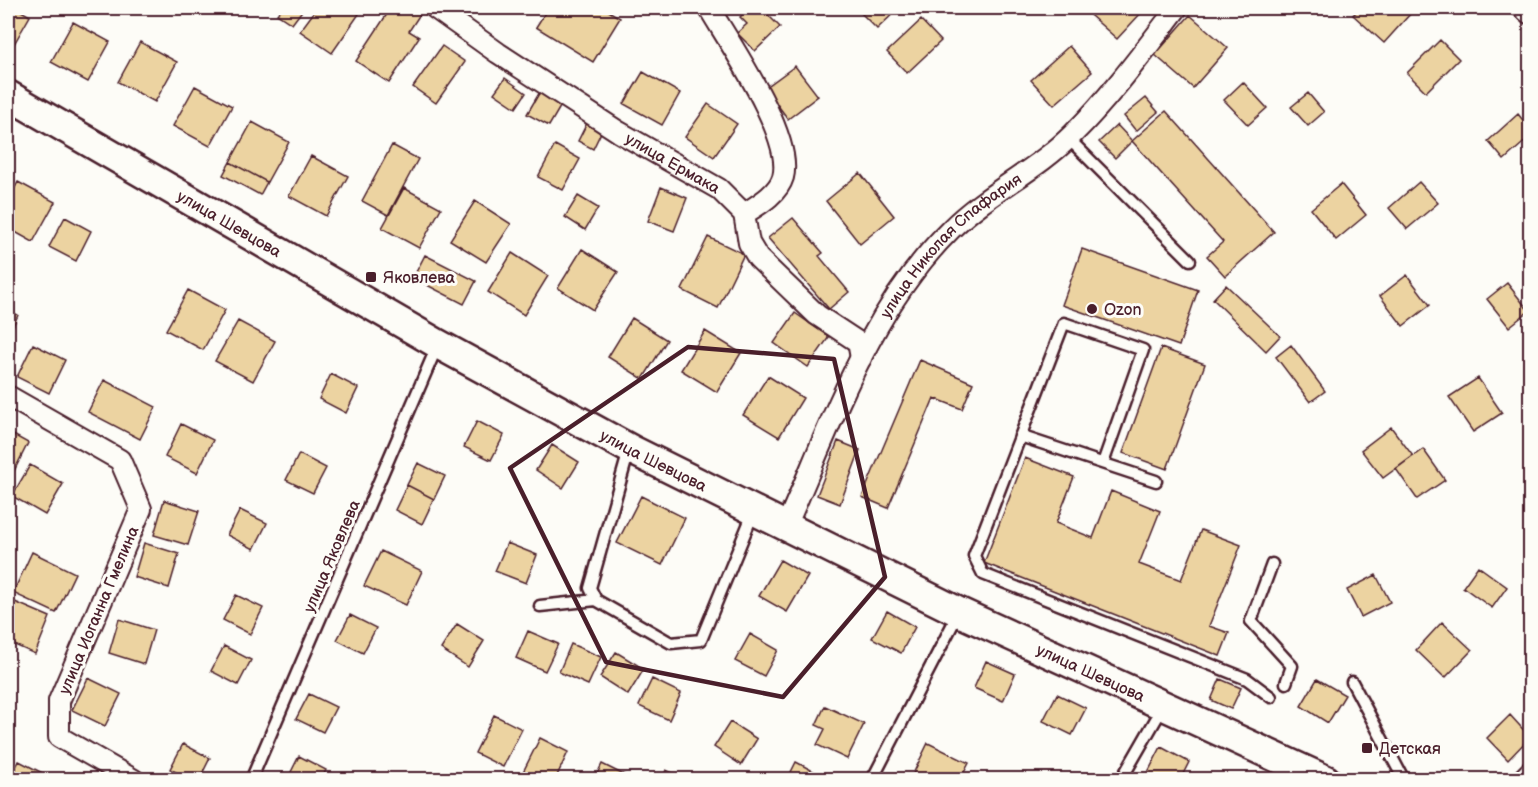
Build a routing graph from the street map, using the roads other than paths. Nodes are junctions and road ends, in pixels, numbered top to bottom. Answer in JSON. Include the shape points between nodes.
{"nodes":[{"id":1,"x":435,"y":8,"type":"edge"},
{"id":2,"x":709,"y":8,"type":"edge"},
{"id":3,"x":1177,"y":8,"type":"edge"},
{"id":4,"x":1523,"y":8,"type":"edge"},
{"id":5,"x":1530,"y":14,"type":"edge"},
{"id":6,"x":8,"y":95,"type":"edge"},
{"id":7,"x":1068,"y":138,"type":"junction"},
{"id":8,"x":744,"y":214,"type":"junction"},
{"id":9,"x":1190,"y":260,"type":"dead end"},
{"id":10,"x":438,"y":344,"type":"junction"},
{"id":11,"x":861,"y":358,"type":"junction"},
{"id":12,"x":8,"y":396,"type":"edge"},
{"id":13,"x":1020,"y":436,"type":"junction"},
{"id":14,"x":632,"y":450,"type":"junction"},
{"id":15,"x":1102,"y":464,"type":"junction"},
{"id":16,"x":1156,"y":481,"type":"dead end"},
{"id":17,"x":754,"y":510,"type":"junction"},
{"id":18,"x":786,"y":526,"type":"junction"},
{"id":19,"x":1272,"y":564,"type":"dead end"},
{"id":20,"x":596,"y":600,"type":"junction"},
{"id":21,"x":540,"y":606,"type":"dead end"},
{"id":22,"x":959,"y":612,"type":"junction"},
{"id":23,"x":1286,"y":682,"type":"dead end"},
{"id":24,"x":1352,"y":682,"type":"dead end"},
{"id":25,"x":1271,"y":697,"type":"dead end"},
{"id":26,"x":1163,"y":706,"type":"junction"},
{"id":27,"x":1530,"y":772,"type":"edge"},
{"id":28,"x":134,"y":780,"type":"edge"},
{"id":29,"x":251,"y":780,"type":"edge"},
{"id":30,"x":872,"y":780,"type":"edge"},
{"id":31,"x":1121,"y":780,"type":"edge"},
{"id":32,"x":1326,"y":780,"type":"edge"},
{"id":33,"x":1404,"y":780,"type":"edge"},
{"id":34,"x":1522,"y":780,"type":"edge"}],
"edges":[{"from":1,"to":8,"type":"street","name":"улица Ермака","via":[[619,132],[719,189]]},
{"from":2,"to":8,"type":"street","via":[[784,148],[783,178],[766,200]]},
{"from":3,"to":7,"type":"street","name":"улица Николая Спафария"},
{"from":4,"to":5,"type":"street"},
{"from":6,"to":10,"type":"main road","name":"улица Шевцова"},
{"from":7,"to":9,"type":"lane"},
{"from":7,"to":11,"type":"street","name":"улица Николая Спафария","via":[[951,228],[887,309]]},
{"from":8,"to":11,"type":"street","via":[[749,243],[758,258],[817,315],[858,342]]},
{"from":10,"to":14,"type":"main road","name":"улица Шевцова"},
{"from":10,"to":29,"type":"lane","name":"улица Яковлева"},
{"from":11,"to":18,"type":"street","name":"улица Николая Спафария"},
{"from":12,"to":28,"type":"street","name":"улица Иоганна Гмелина","via":[[120,460],[141,509],[59,701],[59,737]]},
{"from":13,"to":15,"type":"lane"},
{"from":13,"to":15,"type":"lane","via":[[1064,323],[1143,350]]},
{"from":13,"to":25,"type":"lane","via":[[974,556],[982,573],[1247,679]]},
{"from":14,"to":17,"type":"main road","name":"улица Шевцова"},
{"from":14,"to":20,"type":"lane","via":[[590,588]]},
{"from":15,"to":16,"type":"lane"},
{"from":17,"to":18,"type":"main road","name":"улица Шевцова"},
{"from":17,"to":20,"type":"lane","via":[[701,640],[671,643]]},
{"from":18,"to":22,"type":"main road","name":"улица Шевцова"},
{"from":19,"to":23,"type":"lane","via":[[1251,621],[1292,666]]},
{"from":20,"to":21,"type":"lane"},
{"from":22,"to":26,"type":"main road","name":"улица Шевцова"},
{"from":22,"to":30,"type":"lane"},
{"from":24,"to":33,"type":"lane"},
{"from":26,"to":31,"type":"lane"},
{"from":26,"to":32,"type":"main road","name":"улица Шевцова"},
{"from":27,"to":34,"type":"street"}]}
